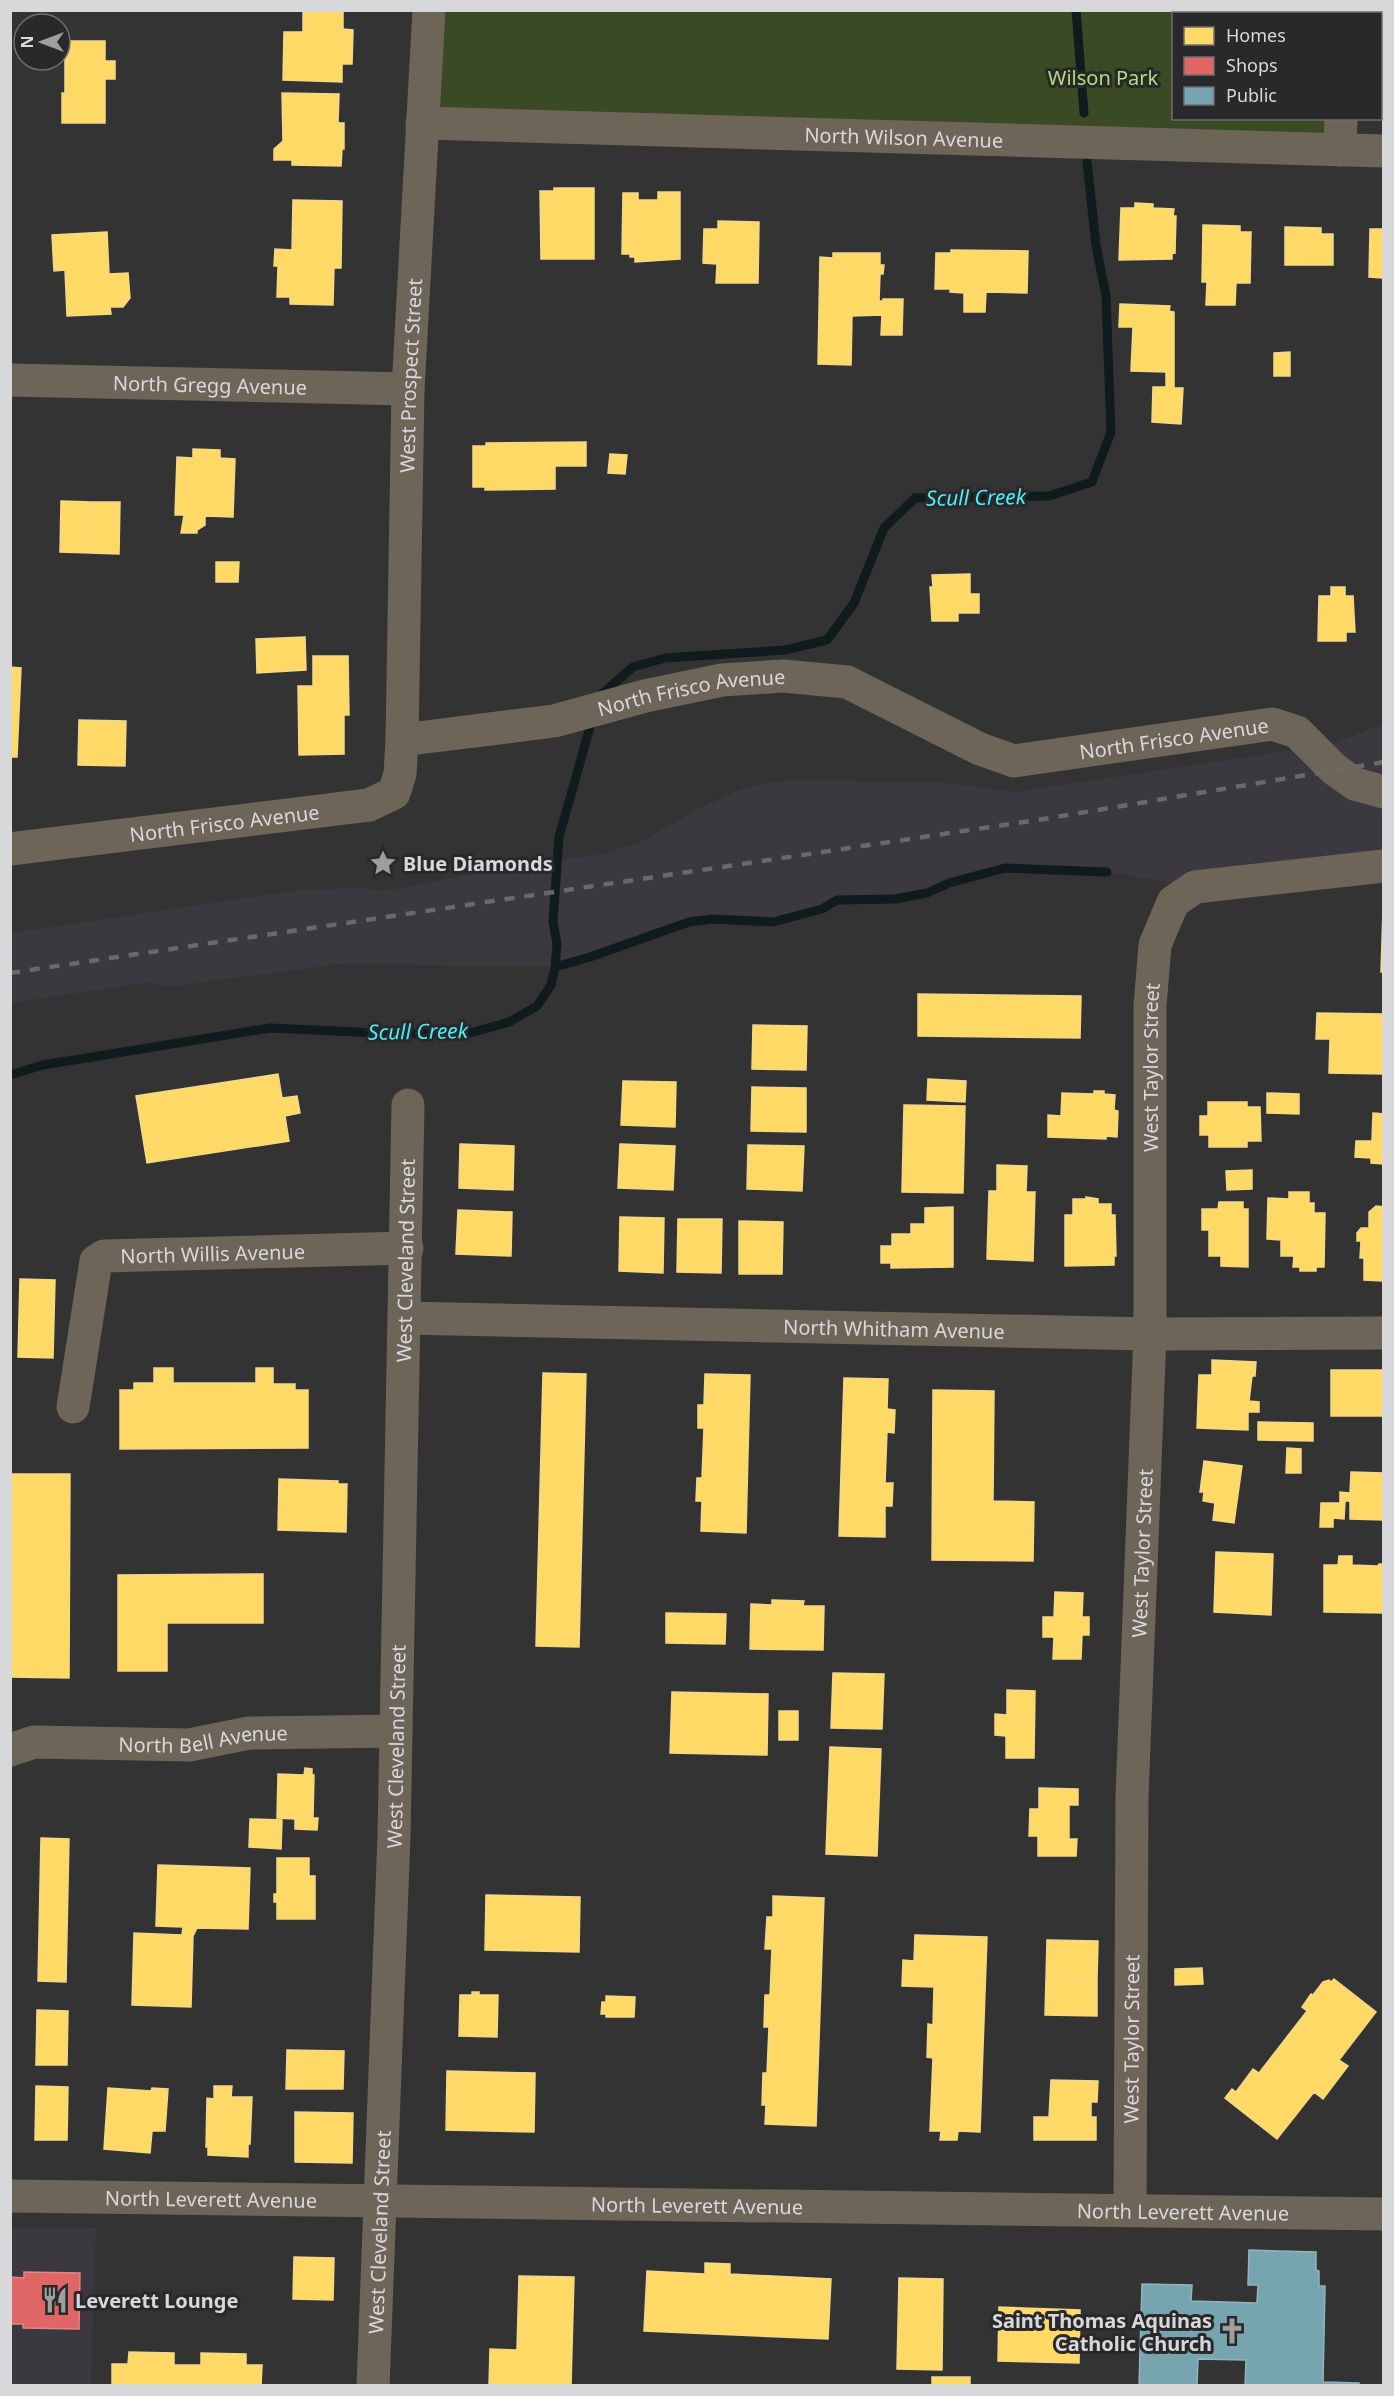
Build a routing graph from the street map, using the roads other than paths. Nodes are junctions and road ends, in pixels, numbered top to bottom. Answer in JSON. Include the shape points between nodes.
{"nodes":[{"id":1,"x":429,"y":10,"type":"edge"},
{"id":2,"x":422,"y":123,"type":"junction"},
{"id":3,"x":1340,"y":134,"type":"edge"},
{"id":4,"x":1383,"y":151,"type":"edge"},
{"id":5,"x":10,"y":380,"type":"edge"},
{"id":6,"x":408,"y":389,"type":"junction"},
{"id":7,"x":402,"y":740,"type":"junction"},
{"id":8,"x":1383,"y":792,"type":"edge"},
{"id":9,"x":10,"y":849,"type":"edge"},
{"id":10,"x":1383,"y":866,"type":"edge"},
{"id":11,"x":408,"y":1105,"type":"dead end"},
{"id":12,"x":407,"y":1248,"type":"junction"},
{"id":13,"x":405,"y":1318,"type":"junction"},
{"id":14,"x":1383,"y":1333,"type":"edge"},
{"id":15,"x":1150,"y":1334,"type":"junction"},
{"id":16,"x":73,"y":1407,"type":"dead end"},
{"id":17,"x":396,"y":1731,"type":"junction"},
{"id":18,"x":10,"y":1750,"type":"edge"},
{"id":19,"x":10,"y":2196,"type":"edge"},
{"id":20,"x":379,"y":2202,"type":"junction"},
{"id":21,"x":1130,"y":2210,"type":"junction"},
{"id":22,"x":1383,"y":2214,"type":"edge"},
{"id":23,"x":373,"y":2385,"type":"edge"}],
"edges":[{"from":1,"to":2,"type":"street","name":"West Prospect Street"},
{"from":2,"to":3,"type":"street","name":"North Wilson Avenue"},
{"from":2,"to":6,"type":"street","name":"West Prospect Street"},
{"from":3,"to":4,"type":"street","name":"North Wilson Avenue"},
{"from":5,"to":6,"type":"street","name":"North Gregg Avenue"},
{"from":6,"to":7,"type":"street","name":"West Prospect Street"},
{"from":7,"to":8,"type":"street","name":"North Frisco Avenue","via":[[554,721],[722,680],[783,676],[847,682],[980,749],[1014,761],[1272,724],[1297,732],[1355,784]]},
{"from":7,"to":9,"type":"street","name":"North Frisco Avenue","via":[[400,774],[394,793],[369,805]]},
{"from":10,"to":15,"type":"street","name":"West Taylor Street","via":[[1195,887],[1173,902],[1155,945],[1150,1006]]},
{"from":11,"to":12,"type":"street","name":"West Cleveland Street"},
{"from":12,"to":13,"type":"street","name":"West Cleveland Street"},
{"from":12,"to":16,"type":"street","name":"North Willis Avenue","via":[[104,1256],[96,1261]]},
{"from":13,"to":15,"type":"street","name":"North Whitham Avenue"},
{"from":13,"to":17,"type":"street","name":"West Cleveland Street"},
{"from":14,"to":15,"type":"street","name":"North Whitham Avenue"},
{"from":15,"to":21,"type":"street","name":"West Taylor Street","via":[[1132,1797]]},
{"from":17,"to":18,"type":"street","name":"North Bell Avenue","via":[[249,1732],[189,1745],[34,1742]]},
{"from":17,"to":20,"type":"street","name":"West Cleveland Street"},
{"from":19,"to":20,"type":"street","name":"North Leverett Avenue"},
{"from":20,"to":21,"type":"street","name":"North Leverett Avenue"},
{"from":20,"to":23,"type":"street","name":"West Cleveland Street"},
{"from":21,"to":22,"type":"street","name":"North Leverett Avenue"}]}
